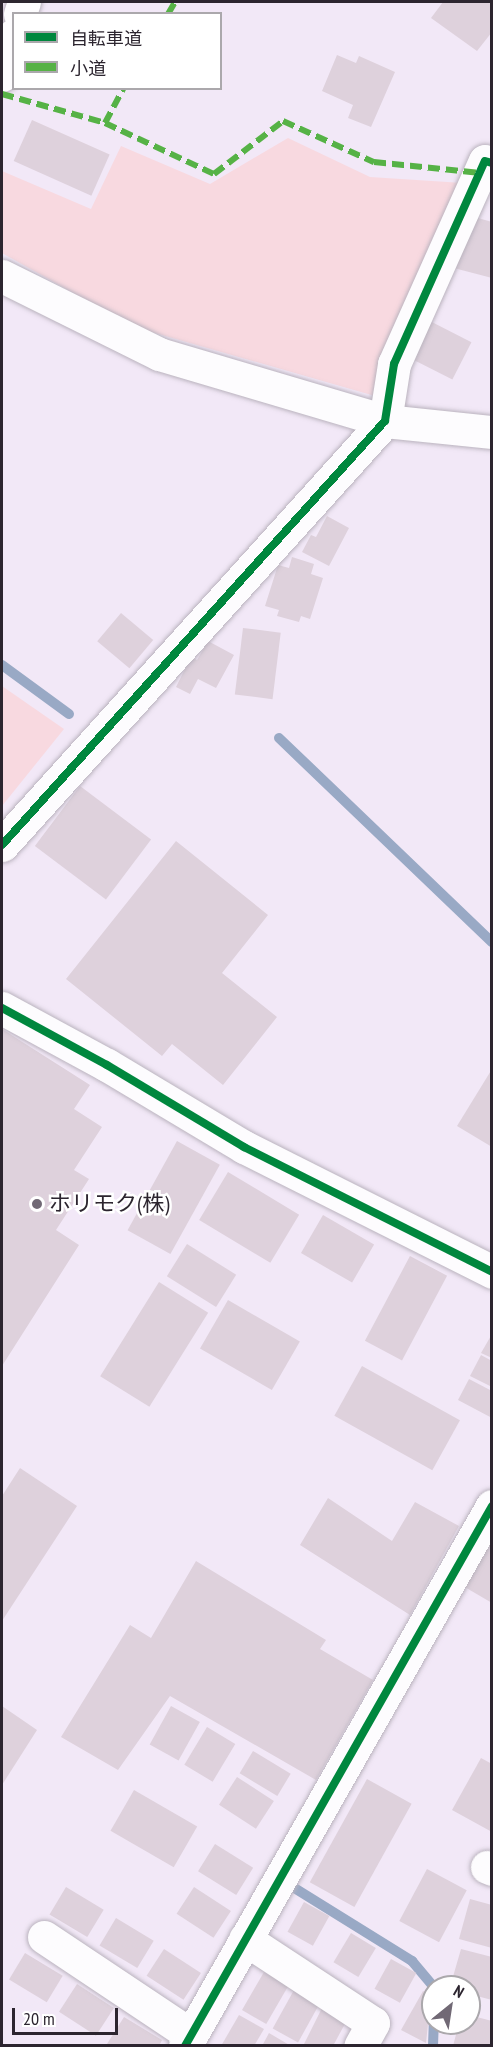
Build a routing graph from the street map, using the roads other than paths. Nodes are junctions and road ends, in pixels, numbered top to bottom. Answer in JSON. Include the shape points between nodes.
{"nodes":[{"id":1,"x":12,"y":42,"type":"edge"},
{"id":2,"x":2,"y":75,"type":"edge"},
{"id":3,"x":492,"y":163,"type":"edge"},
{"id":4,"x":2,"y":276,"type":"edge"},
{"id":5,"x":385,"y":422,"type":"junction"},
{"id":6,"x":492,"y":432,"type":"edge"},
{"id":7,"x":2,"y":845,"type":"edge"},
{"id":8,"x":2,"y":1008,"type":"edge"},
{"id":9,"x":492,"y":1272,"type":"edge"},
{"id":10,"x":492,"y":1506,"type":"edge"},
{"id":11,"x":44,"y":1937,"type":"dead end"},
{"id":12,"x":245,"y":1939,"type":"junction"},
{"id":13,"x":188,"y":2040,"type":"edge"},
{"id":14,"x":360,"y":2046,"type":"edge"}],
"edges":[{"from":1,"to":2,"type":"street"},
{"from":3,"to":5,"type":"street","via":[[485,161],[394,364]]},
{"from":4,"to":5,"type":"street","via":[[159,354]]},
{"from":5,"to":6,"type":"street"},
{"from":5,"to":7,"type":"street"},
{"from":8,"to":9,"type":"street","via":[[244,1147]]},
{"from":10,"to":12,"type":"street"},
{"from":11,"to":13,"type":"street"},
{"from":12,"to":13,"type":"street"},
{"from":12,"to":14,"type":"street","via":[[373,2023]]}]}
